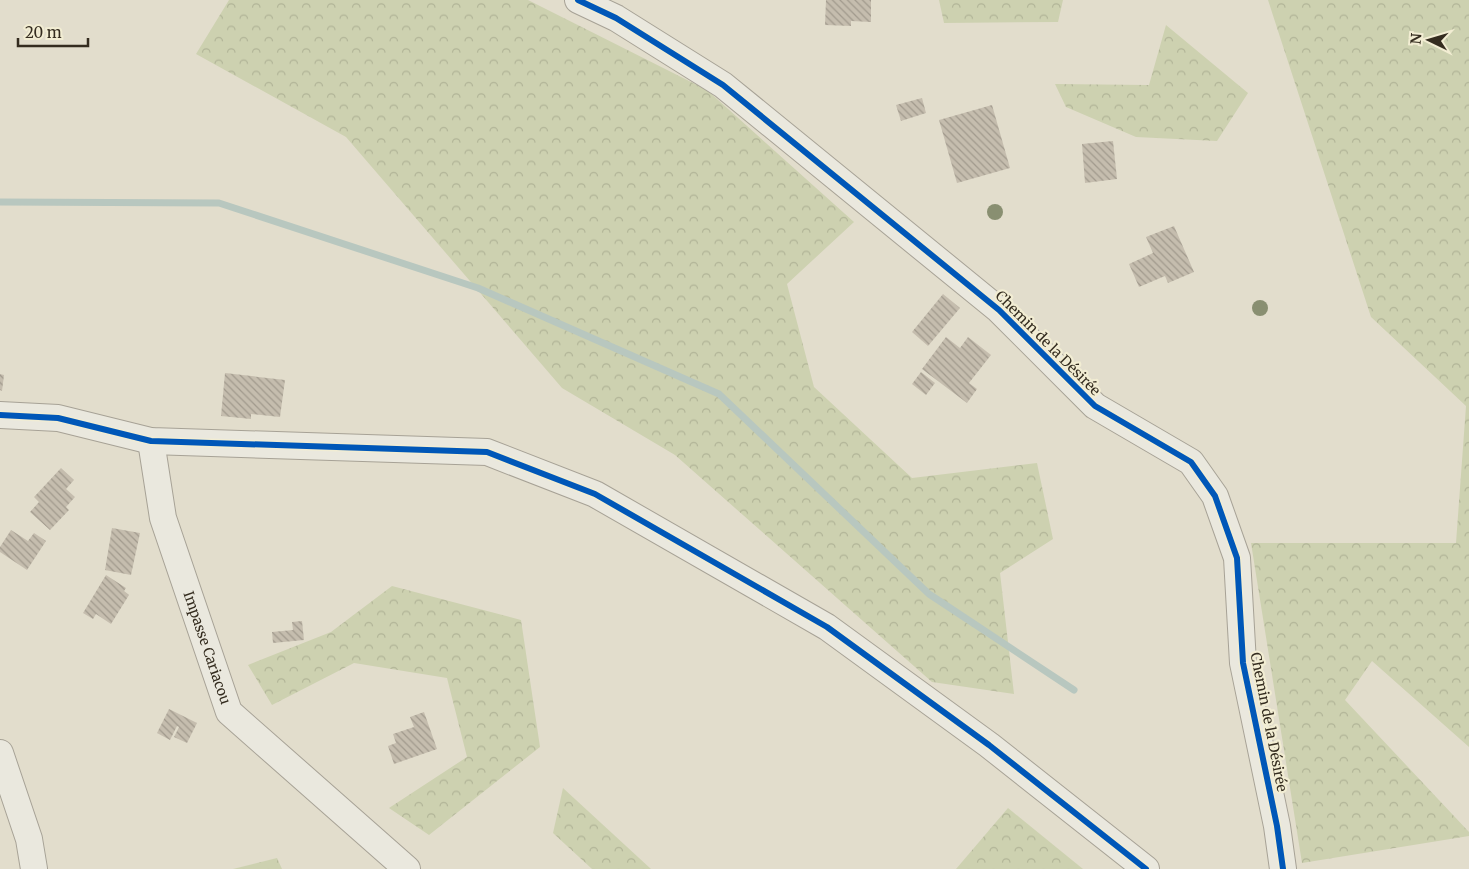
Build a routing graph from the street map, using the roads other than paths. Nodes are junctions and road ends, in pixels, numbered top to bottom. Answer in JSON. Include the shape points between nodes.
{"nodes":[{"id":1,"x":578,"y":0,"type":"edge"},
{"id":2,"x":0,"y":415,"type":"edge"},
{"id":3,"x":152,"y":440,"type":"junction"},
{"id":4,"x":0,"y":754,"type":"edge"},
{"id":5,"x":34,"y":869,"type":"edge"},
{"id":6,"x":407,"y":869,"type":"edge"},
{"id":7,"x":1146,"y":869,"type":"edge"},
{"id":8,"x":1283,"y":869,"type":"edge"}],
"edges":[{"from":1,"to":8,"type":"street","name":"Chemin de la Désirée","via":[[616,18],[723,85],[999,310],[1095,406],[1190,462],[1215,496],[1237,558],[1243,663]]},
{"from":2,"to":3,"type":"street","via":[[58,418]]},
{"from":3,"to":6,"type":"street","name":"Impasse Cariacou","via":[[163,518],[229,712]]},
{"from":3,"to":7,"type":"street","via":[[487,452],[595,494],[827,627],[989,745]]},
{"from":4,"to":5,"type":"street","via":[[29,839]]}]}
